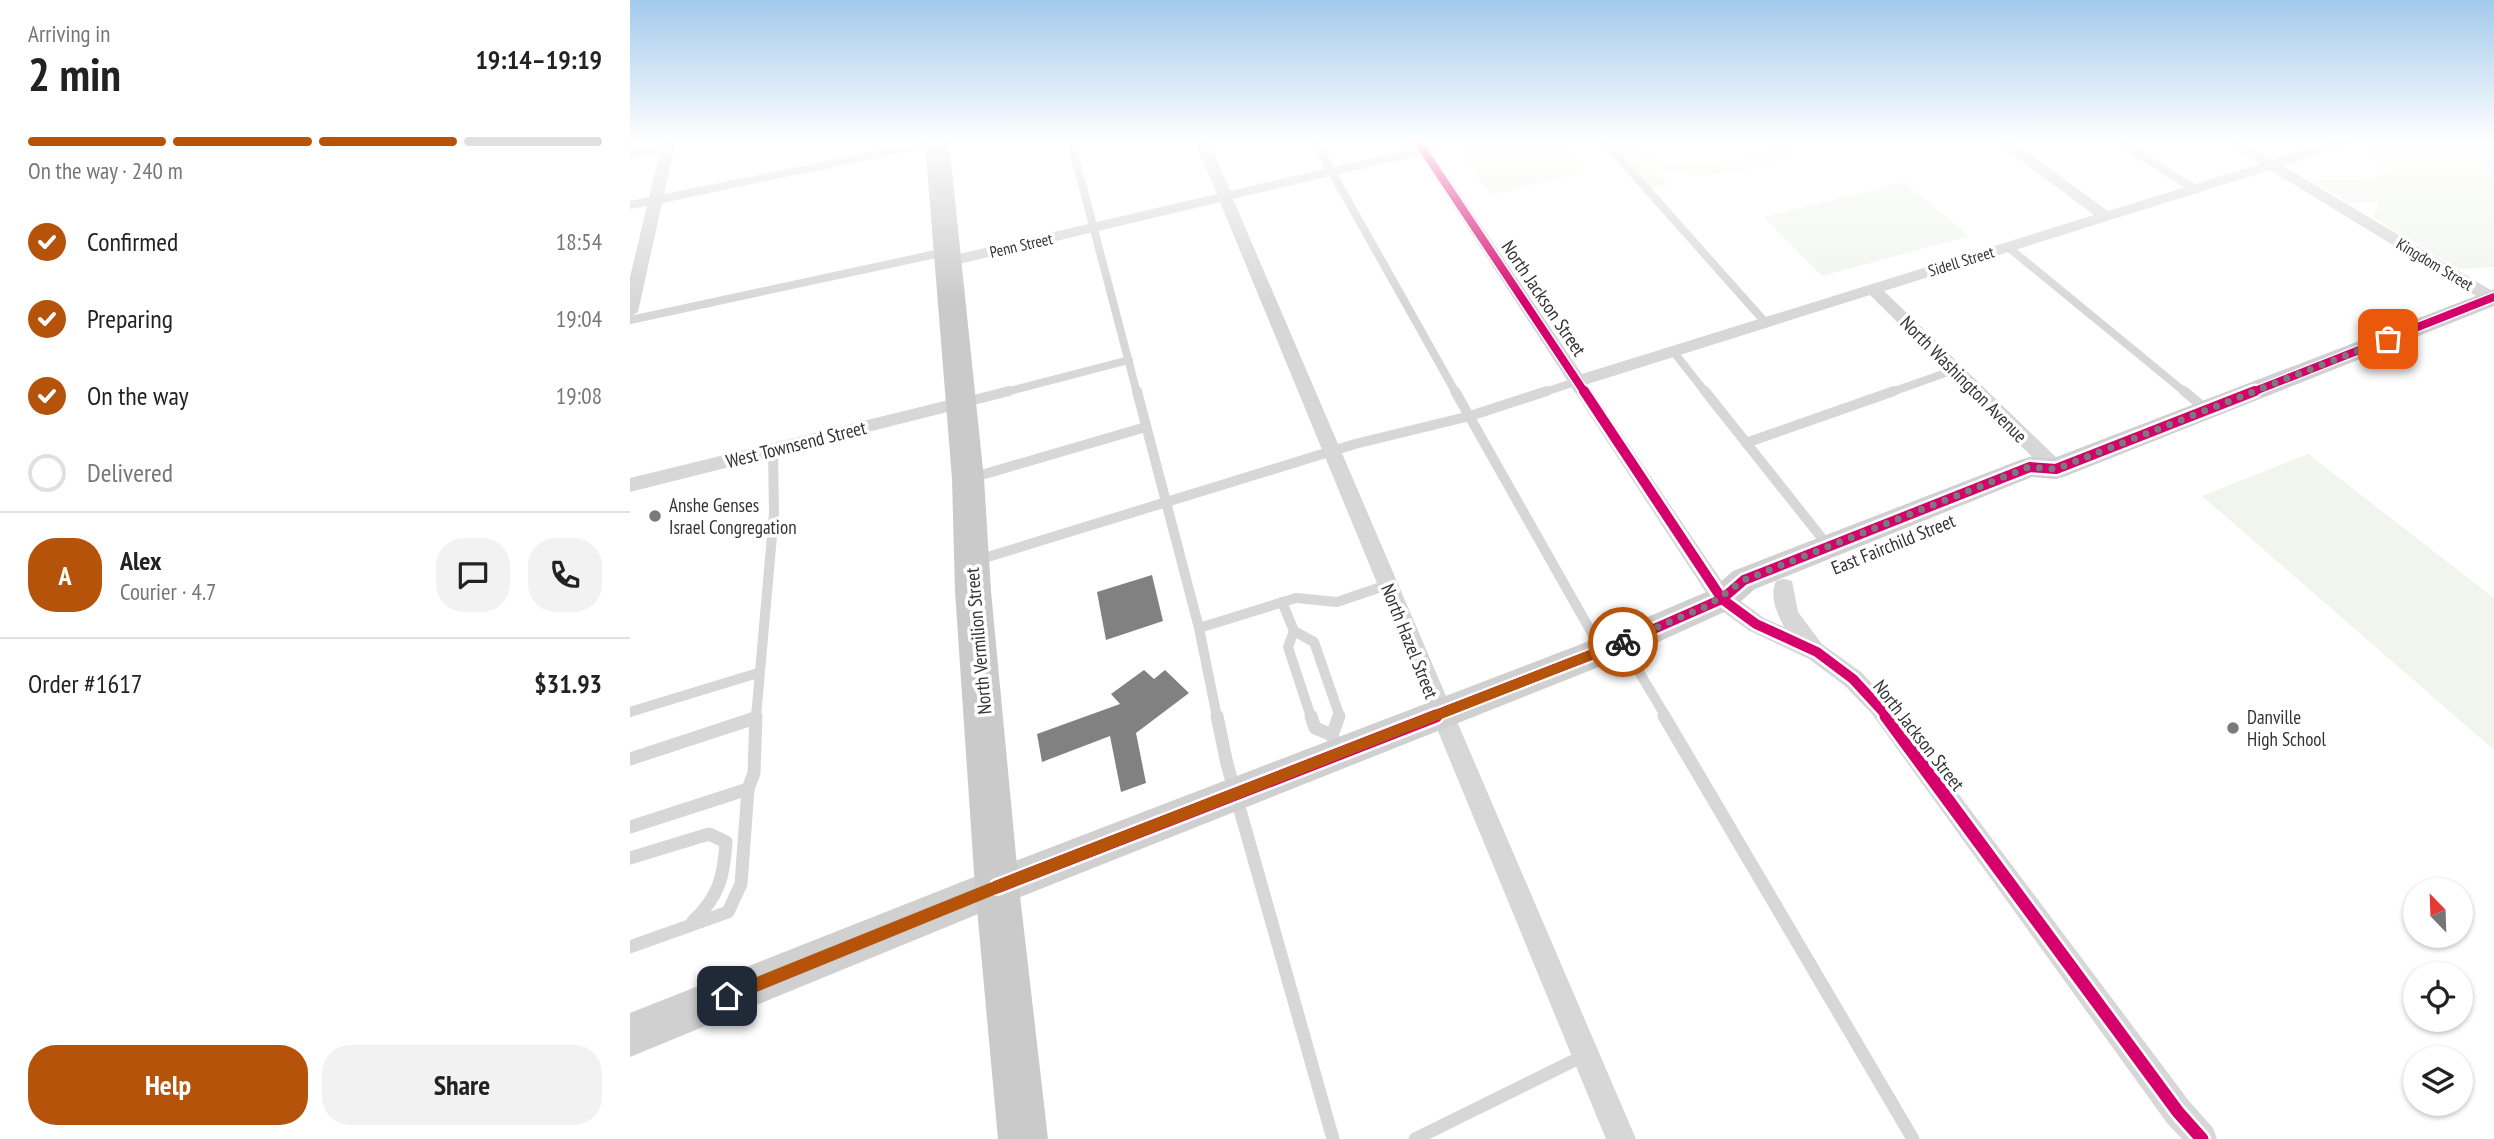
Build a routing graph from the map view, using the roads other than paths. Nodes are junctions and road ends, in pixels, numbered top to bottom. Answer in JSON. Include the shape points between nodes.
{"nodes":[{"id":1,"x":656,"y":195,"type":"edge"},
{"id":2,"x":679,"y":195,"type":"edge"},
{"id":3,"x":942,"y":195,"type":"edge"},
{"id":4,"x":1086,"y":195,"type":"edge"},
{"id":5,"x":1234,"y":195,"type":"edge"},
{"id":6,"x":1344,"y":195,"type":"edge"},
{"id":7,"x":1454,"y":195,"type":"edge"},
{"id":8,"x":1652,"y":195,"type":"edge"},
{"id":9,"x":2076,"y":195,"type":"edge"},
{"id":10,"x":2179,"y":195,"type":"edge"},
{"id":11,"x":2322,"y":195,"type":"edge"},
{"id":12,"x":1226,"y":197,"type":"junction"},
{"id":13,"x":655,"y":200,"type":"junction"},
{"id":14,"x":630,"y":205,"type":"edge"},
{"id":15,"x":2106,"y":217,"type":"junction"},
{"id":16,"x":1094,"y":228,"type":"junction"},
{"id":17,"x":2008,"y":247,"type":"junction"},
{"id":18,"x":945,"y":257,"type":"junction"},
{"id":19,"x":1873,"y":289,"type":"junction"},
{"id":20,"x":2493,"y":298,"type":"edge"},
{"id":21,"x":630,"y":312,"type":"edge"},
{"id":22,"x":630,"y":320,"type":"edge"},
{"id":23,"x":1765,"y":322,"type":"junction"},
{"id":24,"x":1673,"y":351,"type":"junction"},
{"id":25,"x":1129,"y":360,"type":"junction"},
{"id":26,"x":1954,"y":370,"type":"junction"},
{"id":27,"x":1578,"y":381,"type":"junction"},
{"id":28,"x":961,"y":403,"type":"junction"},
{"id":29,"x":2207,"y":410,"type":"junction"},
{"id":30,"x":1470,"y":416,"type":"junction"},
{"id":31,"x":1146,"y":427,"type":"junction"},
{"id":32,"x":1746,"y":443,"type":"junction"},
{"id":33,"x":773,"y":450,"type":"junction"},
{"id":34,"x":1332,"y":451,"type":"junction"},
{"id":35,"x":2056,"y":469,"type":"junction"},
{"id":36,"x":968,"y":479,"type":"junction"},
{"id":37,"x":630,"y":485,"type":"edge"},
{"id":38,"x":1168,"y":504,"type":"junction"},
{"id":39,"x":1829,"y":547,"type":"junction"},
{"id":40,"x":971,"y":562,"type":"junction"},
{"id":41,"x":1387,"y":585,"type":"junction"},
{"id":42,"x":1784,"y":587,"type":"junction"},
{"id":43,"x":1722,"y":598,"type":"junction"},
{"id":44,"x":1282,"y":603,"type":"junction"},
{"id":45,"x":1199,"y":628,"type":"junction"},
{"id":46,"x":1294,"y":631,"type":"junction"},
{"id":47,"x":1612,"y":647,"type":"junction"},
{"id":48,"x":1817,"y":652,"type":"junction"},
{"id":49,"x":758,"y":673,"type":"junction"},
{"id":50,"x":630,"y":712,"type":"edge"},
{"id":51,"x":1440,"y":714,"type":"junction"},
{"id":52,"x":755,"y":718,"type":"junction"},
{"id":53,"x":1336,"y":744,"type":"junction"},
{"id":54,"x":630,"y":759,"type":"edge"},
{"id":55,"x":748,"y":789,"type":"junction"},
{"id":56,"x":1235,"y":794,"type":"junction"},
{"id":57,"x":630,"y":827,"type":"edge"},
{"id":58,"x":630,"y":858,"type":"edge"},
{"id":59,"x":997,"y":887,"type":"junction"},
{"id":60,"x":685,"y":928,"type":"junction"},
{"id":61,"x":630,"y":947,"type":"edge"},
{"id":62,"x":630,"y":1035,"type":"edge"},
{"id":63,"x":1585,"y":1055,"type":"junction"},
{"id":64,"x":1023,"y":1139,"type":"edge"},
{"id":65,"x":1333,"y":1139,"type":"edge"},
{"id":66,"x":1415,"y":1139,"type":"edge"},
{"id":67,"x":1621,"y":1139,"type":"edge"},
{"id":68,"x":1913,"y":1139,"type":"edge"},
{"id":69,"x":2202,"y":1139,"type":"edge"}],
"edges":[{"from":1,"to":13,"type":"street"},
{"from":2,"to":13,"type":"street"},
{"from":3,"to":18,"type":"main road","name":"North Vermilion Street"},
{"from":4,"to":16,"type":"lane"},
{"from":5,"to":12,"type":"street","name":"Penn Street"},
{"from":6,"to":30,"type":"lane"},
{"from":7,"to":27,"type":"street","name":"North Jackson Street"},
{"from":8,"to":23,"type":"lane"},
{"from":9,"to":15,"type":"street"},
{"from":10,"to":15,"type":"street","name":"Sidell Street"},
{"from":11,"to":20,"type":"street","name":"Kingdom Street"},
{"from":12,"to":16,"type":"street","name":"Penn Street"},
{"from":12,"to":34,"type":"street","name":"North Hazel Street"},
{"from":13,"to":14,"type":"street"},
{"from":13,"to":21,"type":"street"},
{"from":15,"to":17,"type":"street","name":"Sidell Street"},
{"from":16,"to":18,"type":"street","name":"Penn Street"},
{"from":16,"to":25,"type":"lane"},
{"from":17,"to":19,"type":"street","name":"Sidell Street"},
{"from":17,"to":29,"type":"lane"},
{"from":18,"to":22,"type":"lane"},
{"from":18,"to":28,"type":"main road","name":"North Vermilion Street"},
{"from":19,"to":23,"type":"street","name":"Sidell Street"},
{"from":19,"to":26,"type":"street","name":"North Washington Avenue"},
{"from":20,"to":29,"type":"street","name":"East Fairchild Street"},
{"from":23,"to":24,"type":"street","name":"Sidell Street"},
{"from":24,"to":27,"type":"street","name":"Sidell Street"},
{"from":24,"to":32,"type":"lane"},
{"from":25,"to":28,"type":"lane"},
{"from":25,"to":31,"type":"lane"},
{"from":26,"to":32,"type":"lane"},
{"from":26,"to":35,"type":"street","name":"North Washington Avenue"},
{"from":27,"to":30,"type":"lane"},
{"from":27,"to":43,"type":"street","name":"North Jackson Street"},
{"from":28,"to":33,"type":"street","name":"West Townsend Street"},
{"from":28,"to":36,"type":"main road","name":"North Vermilion Street"},
{"from":29,"to":35,"type":"street","name":"East Fairchild Street"},
{"from":30,"to":34,"type":"lane"},
{"from":30,"to":47,"type":"lane"},
{"from":31,"to":36,"type":"lane"},
{"from":31,"to":38,"type":"lane"},
{"from":32,"to":39,"type":"lane"},
{"from":33,"to":37,"type":"street","name":"West Townsend Street"},
{"from":33,"to":49,"type":"lane","via":[[774,513]]},
{"from":34,"to":38,"type":"lane"},
{"from":34,"to":41,"type":"street","name":"North Hazel Street"},
{"from":35,"to":39,"type":"street","name":"East Fairchild Street","via":[[2029,467]]},
{"from":35,"to":42,"type":"street","name":"East Fairchild Street","via":[[2046,482]]},
{"from":36,"to":40,"type":"main road","name":"North Vermilion Street"},
{"from":38,"to":40,"type":"lane"},
{"from":38,"to":45,"type":"lane"},
{"from":39,"to":43,"type":"street","name":"East Fairchild Street","via":[[1744,580]]},
{"from":40,"to":59,"type":"main road","name":"North Vermilion Street"},
{"from":41,"to":44,"type":"lane","via":[[1337,602],[1296,598]]},
{"from":41,"to":51,"type":"street","name":"North Hazel Street"},
{"from":42,"to":43,"type":"street","name":"East Fairchild Street","via":[[1755,599]]},
{"from":42,"to":48,"type":"street","via":[[1790,621]]},
{"from":43,"to":47,"type":"street","name":"East Fairchild Street"},
{"from":43,"to":48,"type":"street","name":"North Jackson Street","via":[[1756,624]]},
{"from":44,"to":45,"type":"lane"},
{"from":44,"to":46,"type":"lane"},
{"from":45,"to":56,"type":"lane"},
{"from":46,"to":53,"type":"lane","via":[[1288,648],[1315,728]]},
{"from":46,"to":53,"type":"lane","via":[[1314,642],[1340,718]]},
{"from":47,"to":51,"type":"street","name":"East Fairchild Street"},
{"from":47,"to":68,"type":"lane"},
{"from":48,"to":69,"type":"street","name":"North Jackson Street","via":[[1880,707]]},
{"from":49,"to":50,"type":"lane"},
{"from":49,"to":52,"type":"lane"},
{"from":51,"to":53,"type":"street","name":"East Fairchild Street"},
{"from":51,"to":63,"type":"street","name":"North Hazel Street"},
{"from":52,"to":54,"type":"lane"},
{"from":52,"to":55,"type":"lane","via":[[754,774]]},
{"from":53,"to":56,"type":"street","name":"East Fairchild Street"},
{"from":55,"to":57,"type":"lane"},
{"from":55,"to":60,"type":"lane","via":[[741,884],[728,912]]},
{"from":56,"to":59,"type":"street","name":"East Fairchild Street"},
{"from":56,"to":65,"type":"lane"},
{"from":58,"to":60,"type":"lane","via":[[709,834],[726,842],[724,878],[714,903]]},
{"from":59,"to":62,"type":"street","name":"East Fairchild Street"},
{"from":59,"to":64,"type":"main road","name":"North Vermilion Street"},
{"from":60,"to":61,"type":"lane"},
{"from":63,"to":66,"type":"lane"},
{"from":63,"to":67,"type":"street","name":"North Hazel Street"}]}
